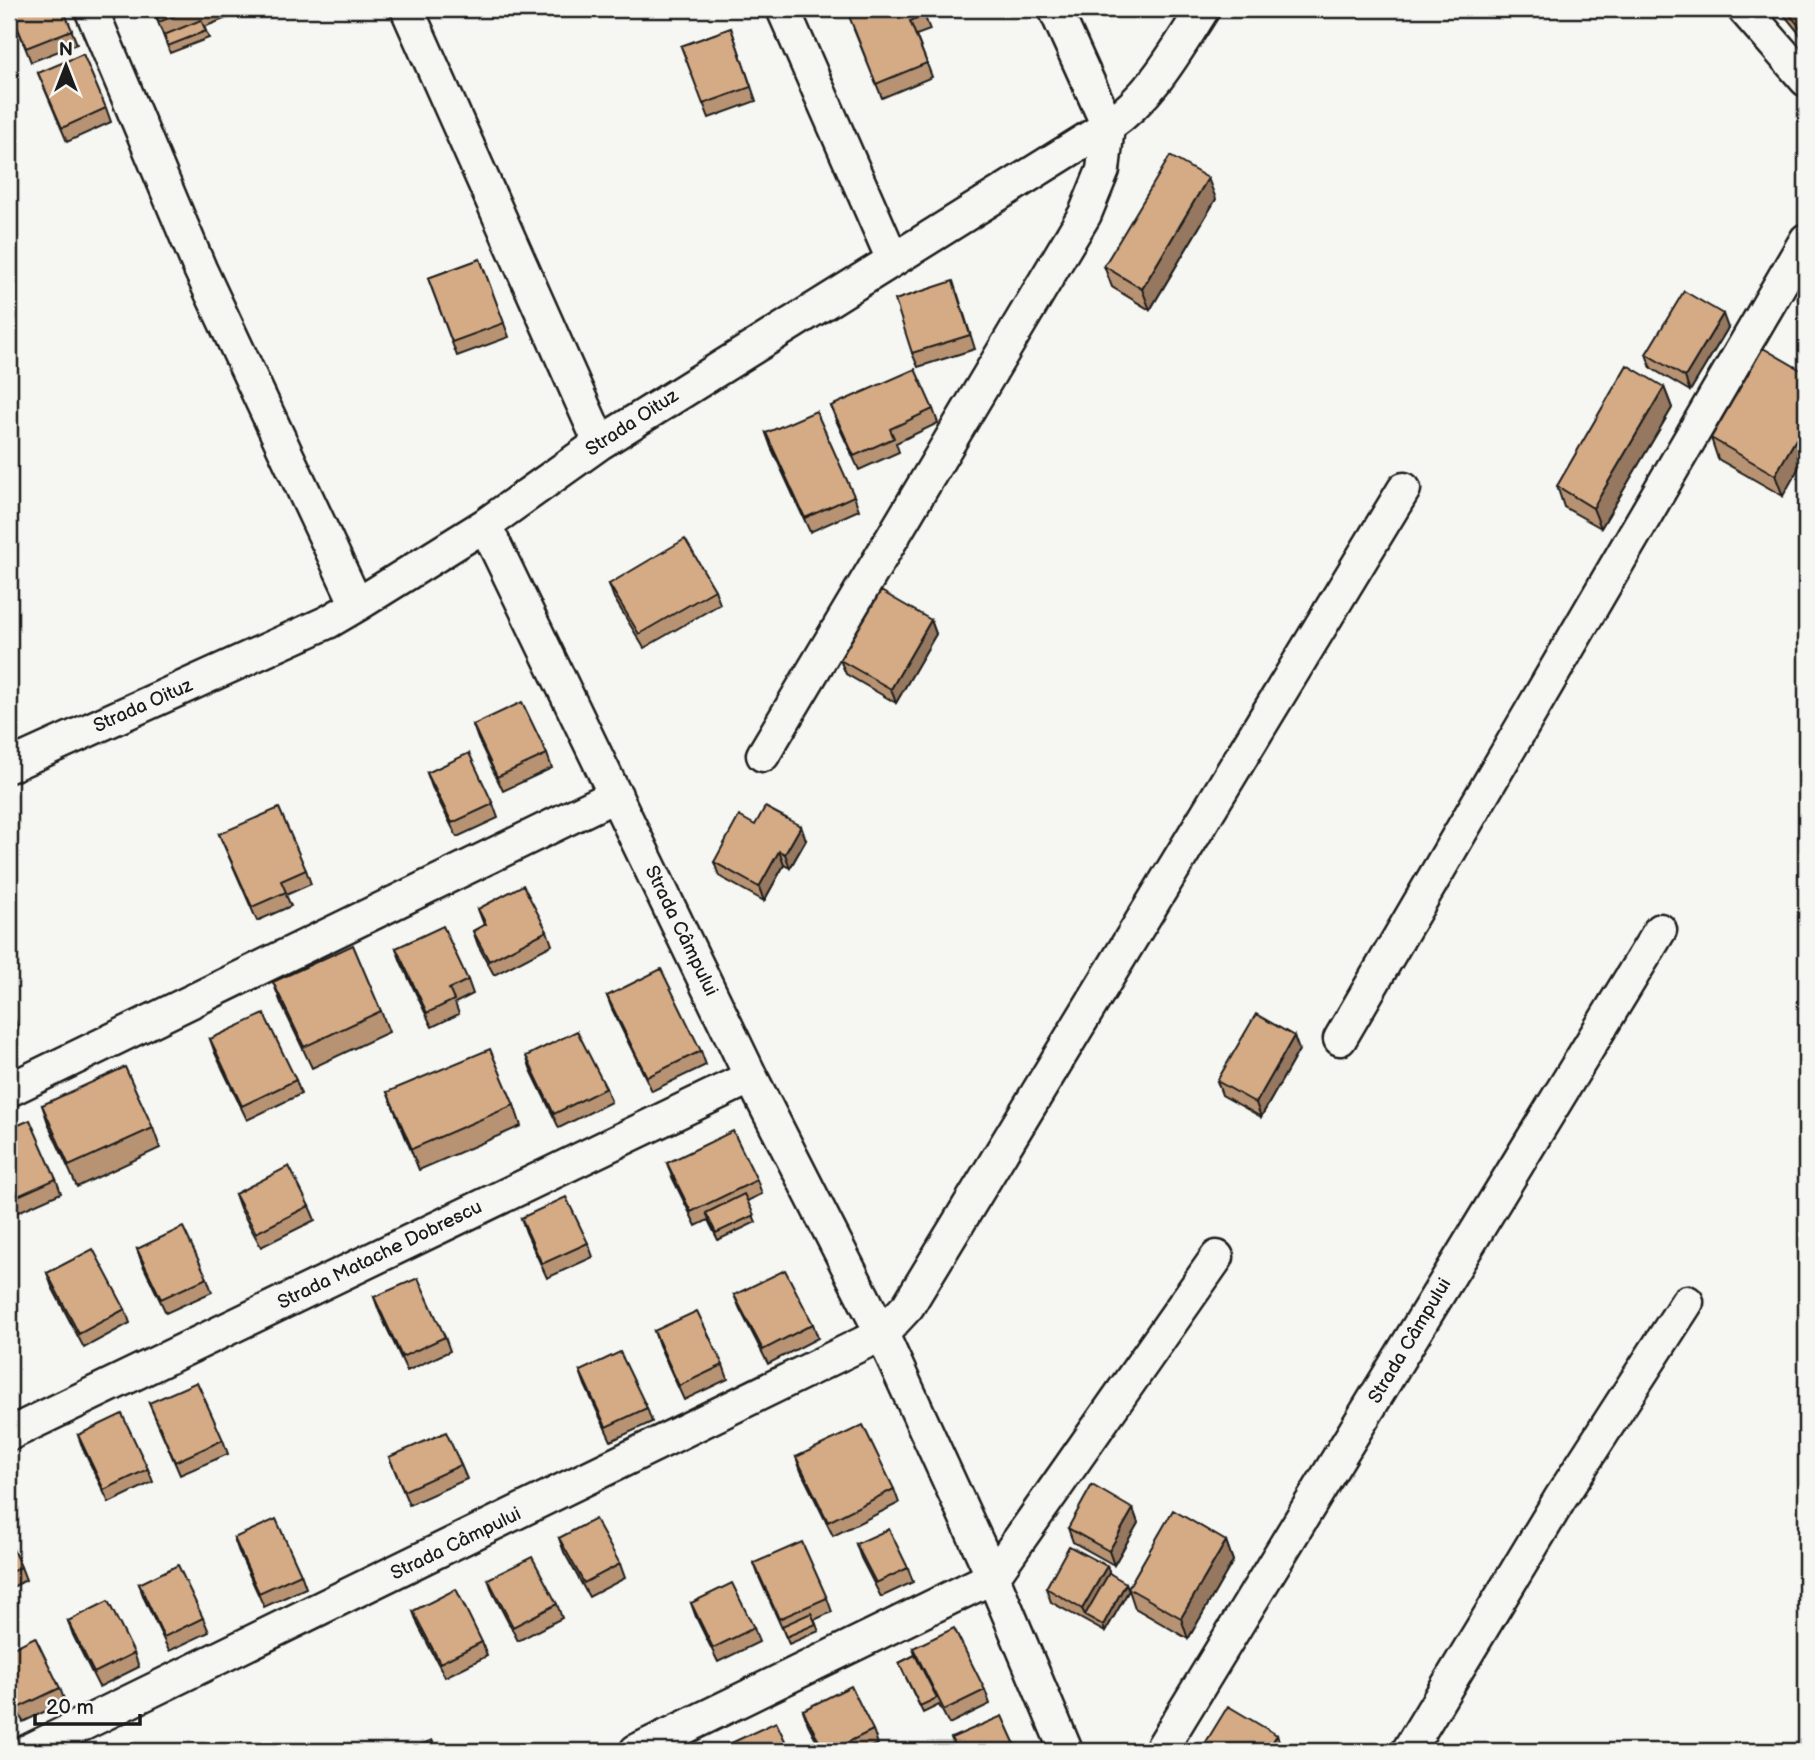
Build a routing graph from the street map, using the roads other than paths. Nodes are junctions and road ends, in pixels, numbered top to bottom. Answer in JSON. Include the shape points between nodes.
{"nodes":[{"id":1,"x":91,"y":9,"type":"edge"},
{"id":2,"x":407,"y":9,"type":"edge"},
{"id":3,"x":783,"y":9,"type":"edge"},
{"id":4,"x":1055,"y":9,"type":"edge"},
{"id":5,"x":1203,"y":9,"type":"edge"},
{"id":6,"x":1744,"y":9,"type":"edge"},
{"id":7,"x":1806,"y":80,"type":"edge"},
{"id":8,"x":1108,"y":126,"type":"junction"},
{"id":9,"x":1806,"y":240,"type":"edge"},
{"id":10,"x":893,"y":260,"type":"junction"},
{"id":11,"x":600,"y":443,"type":"junction"},
{"id":12,"x":1404,"y":489,"type":"dead end"},
{"id":13,"x":485,"y":525,"type":"junction"},
{"id":14,"x":357,"y":605,"type":"junction"},
{"id":15,"x":763,"y":755,"type":"dead end"},
{"id":16,"x":9,"y":766,"type":"edge"},
{"id":17,"x":616,"y":795,"type":"junction"},
{"id":18,"x":1660,"y":930,"type":"dead end"},
{"id":19,"x":1340,"y":1039,"type":"dead end"},
{"id":20,"x":751,"y":1077,"type":"junction"},
{"id":21,"x":9,"y":1090,"type":"edge"},
{"id":22,"x":1217,"y":1257,"type":"dead end"},
{"id":23,"x":1687,"y":1302,"type":"dead end"},
{"id":24,"x":881,"y":1334,"type":"junction"},
{"id":25,"x":9,"y":1434,"type":"edge"},
{"id":26,"x":993,"y":1577,"type":"junction"},
{"id":27,"x":28,"y":1751,"type":"edge"},
{"id":28,"x":636,"y":1751,"type":"edge"},
{"id":29,"x":1066,"y":1751,"type":"edge"},
{"id":30,"x":1160,"y":1751,"type":"edge"},
{"id":31,"x":1408,"y":1751,"type":"edge"}],
"edges":[{"from":1,"to":14,"type":"street","via":[[200,269]]},
{"from":2,"to":11,"type":"street"},
{"from":3,"to":10,"type":"street"},
{"from":4,"to":8,"type":"street"},
{"from":5,"to":8,"type":"street","name":"Strada Oituz","via":[[1158,81]]},
{"from":6,"to":7,"type":"street"},
{"from":8,"to":10,"type":"street","name":"Strada Oituz"},
{"from":8,"to":15,"type":"street","via":[[1103,170],[1085,214]]},
{"from":9,"to":19,"type":"street"},
{"from":10,"to":11,"type":"street","name":"Strada Oituz"},
{"from":11,"to":13,"type":"street","name":"Strada Oituz"},
{"from":12,"to":24,"type":"street","via":[[908,1306]]},
{"from":13,"to":14,"type":"street","name":"Strada Oituz"},
{"from":13,"to":17,"type":"street","name":"Strada Câmpului"},
{"from":14,"to":16,"type":"street","name":"Strada Oituz"},
{"from":17,"to":20,"type":"street","name":"Strada Câmpului"},
{"from":17,"to":21,"type":"street"},
{"from":18,"to":30,"type":"street","name":"Strada Câmpului"},
{"from":20,"to":24,"type":"street","name":"Strada Câmpului"},
{"from":20,"to":25,"type":"street","name":"Strada Matache Dobrescu"},
{"from":22,"to":26,"type":"street"},
{"from":23,"to":31,"type":"street","via":[[1560,1499]]},
{"from":24,"to":26,"type":"street","name":"Strada Câmpului"},
{"from":24,"to":27,"type":"street","name":"Strada Câmpului"},
{"from":26,"to":28,"type":"street"},
{"from":26,"to":29,"type":"street","name":"Strada Câmpului"}]}
